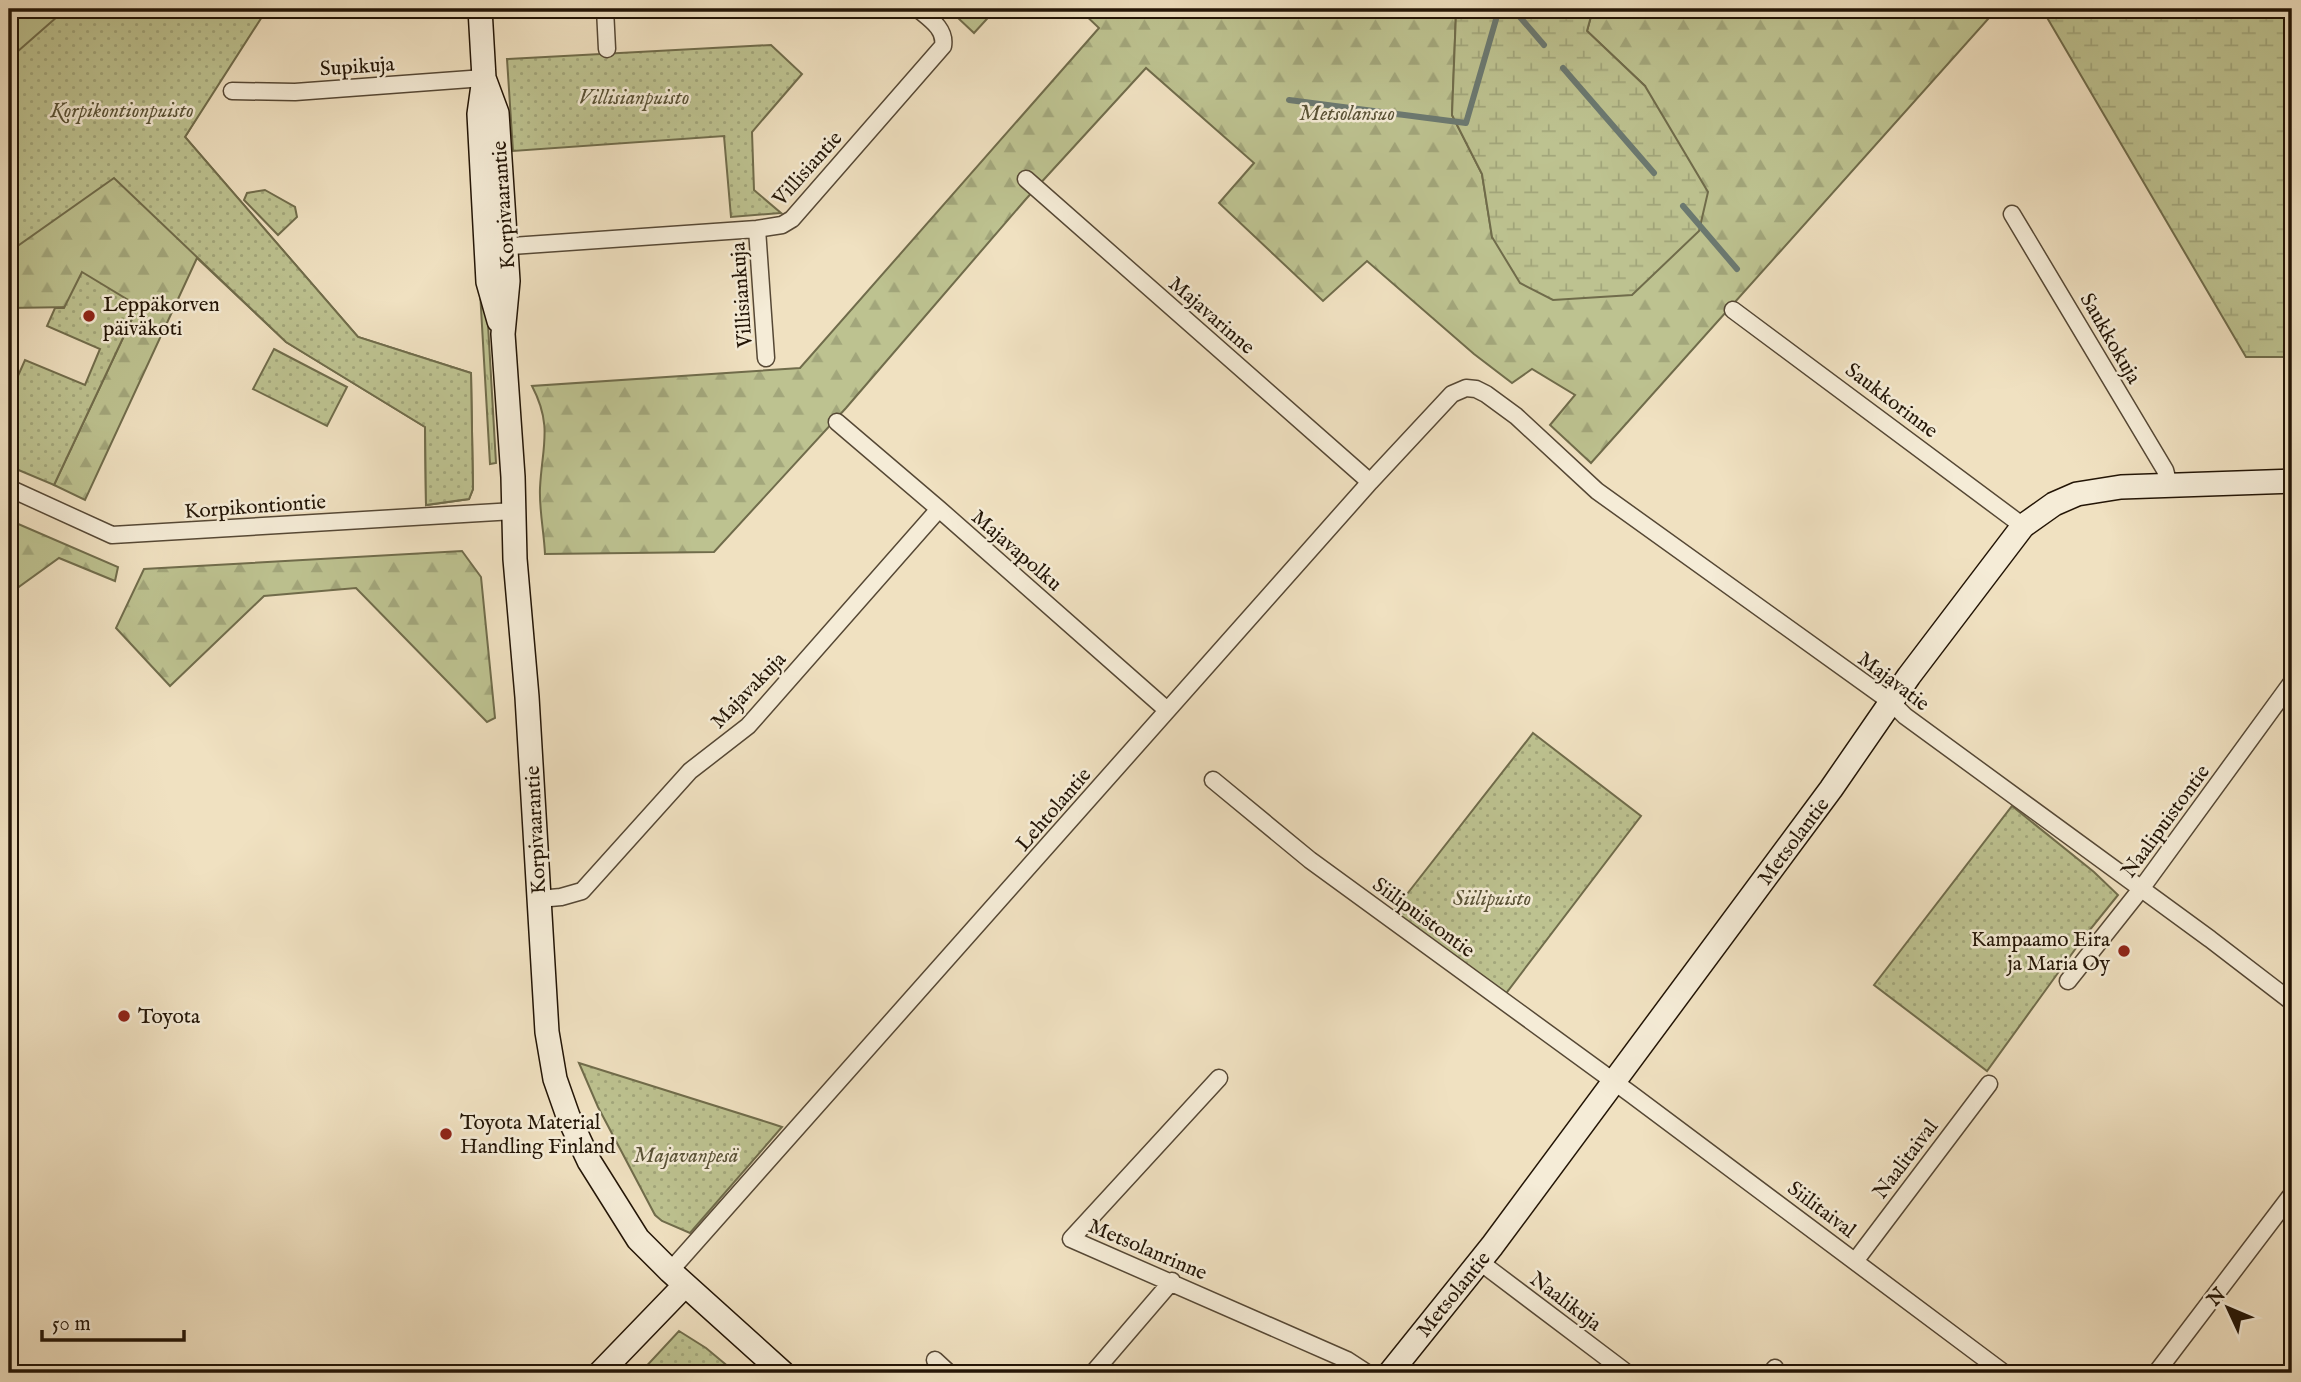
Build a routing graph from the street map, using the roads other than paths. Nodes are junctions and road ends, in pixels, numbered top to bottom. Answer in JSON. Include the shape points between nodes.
{"nodes":[{"id":1,"x":480,"y":9,"type":"edge"},
{"id":2,"x":605,"y":9,"type":"edge"},
{"id":3,"x":918,"y":9,"type":"edge"},
{"id":4,"x":607,"y":49,"type":"dead end"},
{"id":5,"x":484,"y":78,"type":"junction"},
{"id":6,"x":232,"y":91,"type":"dead end"},
{"id":7,"x":1026,"y":179,"type":"dead end"},
{"id":8,"x":2012,"y":214,"type":"dead end"},
{"id":9,"x":757,"y":229,"type":"junction"},
{"id":10,"x":495,"y":247,"type":"junction"},
{"id":11,"x":1733,"y":310,"type":"dead end"},
{"id":12,"x":766,"y":358,"type":"dead end"},
{"id":13,"x":1476,"y":389,"type":"joint"},
{"id":14,"x":837,"y":422,"type":"dead end"},
{"id":15,"x":2292,"y":481,"type":"edge"},
{"id":16,"x":1370,"y":482,"type":"junction"},
{"id":17,"x":2169,"y":485,"type":"junction"},
{"id":18,"x":9,"y":488,"type":"edge"},
{"id":19,"x":939,"y":509,"type":"junction"},
{"id":20,"x":514,"y":511,"type":"junction"},
{"id":21,"x":2024,"y":526,"type":"junction"},
{"id":22,"x":2292,"y":682,"type":"edge"},
{"id":23,"x":1891,"y":702,"type":"junction"},
{"id":24,"x":1167,"y":710,"type":"junction"},
{"id":25,"x":1213,"y":780,"type":"dead end"},
{"id":26,"x":2141,"y":889,"type":"junction"},
{"id":27,"x":539,"y":899,"type":"junction"},
{"id":28,"x":2068,"y":981,"type":"dead end"},
{"id":29,"x":2292,"y":1002,"type":"edge"},
{"id":30,"x":1219,"y":1079,"type":"dead end"},
{"id":31,"x":1614,"y":1082,"type":"junction"},
{"id":32,"x":1989,"y":1084,"type":"dead end"},
{"id":33,"x":2292,"y":1194,"type":"edge"},
{"id":34,"x":1856,"y":1260,"type":"junction"},
{"id":35,"x":1480,"y":1262,"type":"junction"},
{"id":36,"x":677,"y":1278,"type":"junction"},
{"id":37,"x":1171,"y":1281,"type":"junction"},
{"id":38,"x":935,"y":1360,"type":"dead end"},
{"id":39,"x":600,"y":1373,"type":"edge"},
{"id":40,"x":783,"y":1373,"type":"edge"},
{"id":41,"x":950,"y":1373,"type":"edge"},
{"id":42,"x":1095,"y":1373,"type":"edge"},
{"id":43,"x":1367,"y":1373,"type":"edge"},
{"id":44,"x":1390,"y":1373,"type":"edge"},
{"id":45,"x":1627,"y":1373,"type":"edge"},
{"id":46,"x":2004,"y":1373,"type":"edge"},
{"id":47,"x":2156,"y":1373,"type":"edge"}],
"edges":[{"from":1,"to":5,"type":"street","name":"Korpivaarantie"},
{"from":2,"to":4,"type":"street"},
{"from":3,"to":9,"type":"street","name":"Villisiantie","via":[[940,30],[943,46],[792,219]]},
{"from":5,"to":6,"type":"street","name":"Supikuja","via":[[295,92]]},
{"from":5,"to":10,"type":"street","name":"Korpivaarantie","via":[[497,113]]},
{"from":7,"to":16,"type":"street","name":"Majavarinne"},
{"from":8,"to":17,"type":"street","name":"Saukkokuja","via":[[2165,470]]},
{"from":9,"to":10,"type":"street","name":"Villisiantie"},
{"from":9,"to":12,"type":"street","name":"Villisiankuja"},
{"from":10,"to":20,"type":"street","name":"Korpivaarantie","via":[[508,281],[503,334]]},
{"from":11,"to":21,"type":"street","name":"Saukkorinne"},
{"from":13,"to":16,"type":"street","name":"Lehtolantie","via":[[1452,394]]},
{"from":13,"to":23,"type":"street","name":"Majavatie","via":[[1516,416],[1597,491]]},
{"from":14,"to":19,"type":"street","name":"Majavapolku"},
{"from":15,"to":17,"type":"street","name":"Metsolantie"},
{"from":16,"to":24,"type":"street","name":"Lehtolantie"},
{"from":17,"to":21,"type":"street","name":"Metsolantie","via":[[2077,494]]},
{"from":18,"to":20,"type":"street","name":"Korpikontiontie","via":[[112,535]]},
{"from":19,"to":24,"type":"street","name":"Majavapolku"},
{"from":19,"to":27,"type":"street","name":"Majavakuja","via":[[748,726],[690,771],[582,891]]},
{"from":20,"to":27,"type":"street","name":"Korpivaarantie"},
{"from":21,"to":23,"type":"street","name":"Metsolantie"},
{"from":22,"to":26,"type":"street","name":"Naalipuistontie"},
{"from":23,"to":26,"type":"street","name":"Majavatie"},
{"from":23,"to":31,"type":"street","name":"Metsolantie"},
{"from":24,"to":36,"type":"street","name":"Lehtolantie"},
{"from":25,"to":31,"type":"street","name":"Siilipuistontie","via":[[1310,860]]},
{"from":26,"to":28,"type":"street","name":"Naalipuistontie"},
{"from":26,"to":29,"type":"street","name":"Majavatie"},
{"from":27,"to":36,"type":"street","name":"Korpivaarantie","via":[[547,1032],[555,1079],[568,1116],[612,1200],[638,1238]]},
{"from":30,"to":37,"type":"street","name":"Metsolanrinne","via":[[1071,1239]]},
{"from":31,"to":34,"type":"street","name":"Siilitaival"},
{"from":31,"to":35,"type":"street","name":"Metsolantie"},
{"from":32,"to":34,"type":"street","name":"Naalitaival"},
{"from":33,"to":47,"type":"street"},
{"from":34,"to":46,"type":"street","name":"Siilitaival"},
{"from":35,"to":44,"type":"street","name":"Metsolantie"},
{"from":35,"to":45,"type":"street","name":"Naalikuja"},
{"from":36,"to":39,"type":"street"},
{"from":36,"to":40,"type":"street","name":"Korpivaarantie"},
{"from":37,"to":42,"type":"street"},
{"from":37,"to":43,"type":"street","name":"Metsolanrinne"},
{"from":38,"to":41,"type":"street"}]}
